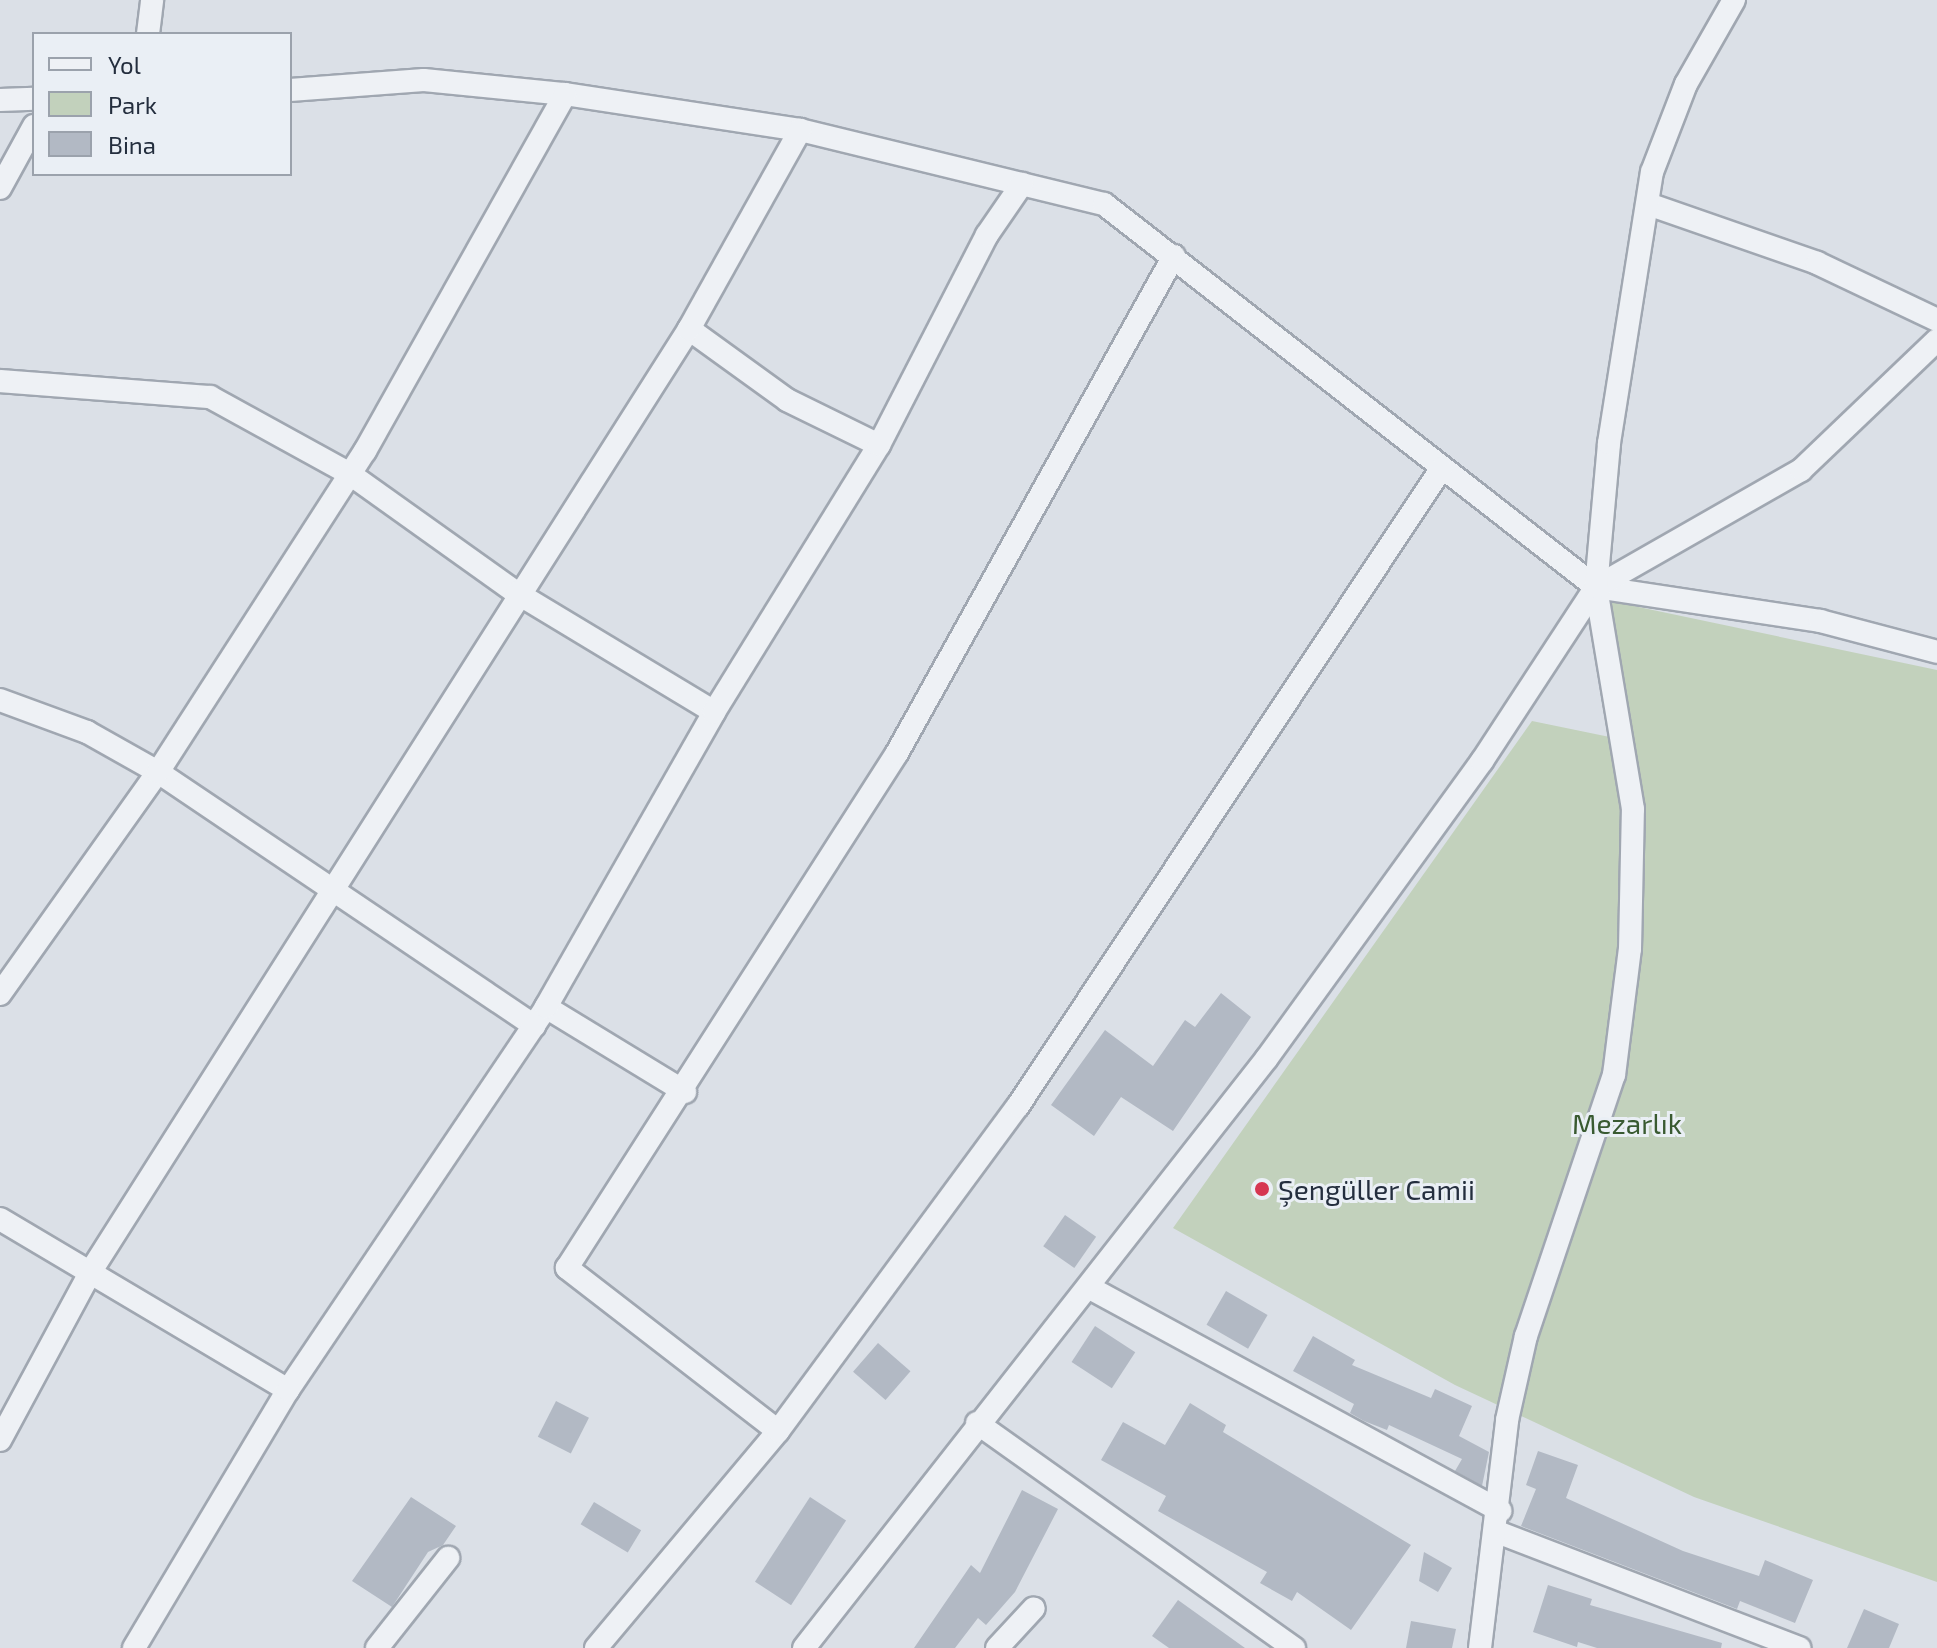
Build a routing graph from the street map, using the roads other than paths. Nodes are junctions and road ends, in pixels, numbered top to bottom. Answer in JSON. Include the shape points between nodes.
{"nodes":[{"id":1,"x":152,"y":0,"type":"edge"},
{"id":2,"x":1734,"y":0,"type":"edge"},
{"id":3,"x":148,"y":32,"type":"edge"},
{"id":4,"x":292,"y":90,"type":"edge"},
{"id":5,"x":565,"y":94,"type":"junction"},
{"id":6,"x":32,"y":99,"type":"edge"},
{"id":7,"x":0,"y":100,"type":"edge"},
{"id":8,"x":32,"y":130,"type":"edge"},
{"id":9,"x":800,"y":130,"type":"junction"},
{"id":10,"x":1022,"y":184,"type":"junction"},
{"id":11,"x":0,"y":188,"type":"edge"},
{"id":12,"x":1648,"y":204,"type":"junction"},
{"id":13,"x":1174,"y":256,"type":"junction"},
{"id":14,"x":1937,"y":320,"type":"edge"},
{"id":15,"x":689,"y":329,"type":"junction"},
{"id":16,"x":1937,"y":340,"type":"edge"},
{"id":17,"x":0,"y":381,"type":"edge"},
{"id":18,"x":879,"y":445,"type":"junction"},
{"id":19,"x":1441,"y":469,"type":"junction"},
{"id":20,"x":350,"y":474,"type":"junction"},
{"id":21,"x":1596,"y":587,"type":"junction"},
{"id":22,"x":517,"y":593,"type":"junction"},
{"id":23,"x":1937,"y":652,"type":"edge"},
{"id":24,"x":0,"y":700,"type":"edge"},
{"id":25,"x":714,"y":712,"type":"junction"},
{"id":26,"x":158,"y":772,"type":"junction"},
{"id":27,"x":336,"y":889,"type":"junction"},
{"id":28,"x":0,"y":994,"type":"edge"},
{"id":29,"x":540,"y":1017,"type":"junction"},
{"id":30,"x":685,"y":1092,"type":"junction"},
{"id":31,"x":0,"y":1219,"type":"edge"},
{"id":32,"x":91,"y":1271,"type":"junction"},
{"id":33,"x":1090,"y":1288,"type":"junction"},
{"id":34,"x":288,"y":1390,"type":"junction"},
{"id":35,"x":977,"y":1423,"type":"junction"},
{"id":36,"x":778,"y":1431,"type":"junction"},
{"id":37,"x":0,"y":1440,"type":"edge"},
{"id":38,"x":1499,"y":1522,"type":"junction"},
{"id":39,"x":448,"y":1558,"type":"dead end"},
{"id":40,"x":1034,"y":1608,"type":"dead end"},
{"id":41,"x":134,"y":1648,"type":"edge"},
{"id":42,"x":377,"y":1648,"type":"edge"},
{"id":43,"x":596,"y":1648,"type":"edge"},
{"id":44,"x":804,"y":1648,"type":"edge"},
{"id":45,"x":997,"y":1648,"type":"edge"},
{"id":46,"x":1294,"y":1648,"type":"edge"},
{"id":47,"x":1480,"y":1648,"type":"edge"},
{"id":48,"x":1799,"y":1648,"type":"edge"}],
"edges":[{"from":1,"to":3,"type":"street"},
{"from":2,"to":12,"type":"street","via":[[1669,123]]},
{"from":4,"to":5,"type":"street","via":[[424,80]]},
{"from":5,"to":9,"type":"street"},
{"from":5,"to":20,"type":"street"},
{"from":6,"to":7,"type":"street"},
{"from":8,"to":11,"type":"street"},
{"from":9,"to":10,"type":"street"},
{"from":9,"to":15,"type":"street"},
{"from":10,"to":13,"type":"street","via":[[1104,204]]},
{"from":10,"to":18,"type":"street","via":[[987,235]]},
{"from":12,"to":14,"type":"street","via":[[1817,263]]},
{"from":12,"to":21,"type":"street","via":[[1609,443]]},
{"from":13,"to":19,"type":"street"},
{"from":13,"to":30,"type":"street","via":[[897,753]]},
{"from":15,"to":18,"type":"street","via":[[787,400]]},
{"from":15,"to":22,"type":"street"},
{"from":16,"to":21,"type":"street","via":[[1801,470]]},
{"from":17,"to":20,"type":"street","via":[[210,397]]},
{"from":18,"to":25,"type":"street"},
{"from":19,"to":21,"type":"street"},
{"from":19,"to":36,"type":"street","via":[[1018,1106]]},
{"from":20,"to":22,"type":"street"},
{"from":20,"to":26,"type":"street"},
{"from":21,"to":23,"type":"street","via":[[1820,621]]},
{"from":21,"to":33,"type":"street","via":[[1435,826]]},
{"from":21,"to":38,"type":"street","via":[[1633,809],[1630,949],[1614,1075],[1526,1336],[1507,1420]]},
{"from":22,"to":25,"type":"street"},
{"from":22,"to":27,"type":"street"},
{"from":24,"to":26,"type":"street","via":[[87,732]]},
{"from":25,"to":29,"type":"street"},
{"from":26,"to":27,"type":"street"},
{"from":26,"to":28,"type":"street"},
{"from":27,"to":29,"type":"street"},
{"from":27,"to":32,"type":"street"},
{"from":29,"to":30,"type":"street"},
{"from":29,"to":34,"type":"street"},
{"from":30,"to":36,"type":"street","via":[[567,1268]]},
{"from":31,"to":32,"type":"street"},
{"from":32,"to":34,"type":"street"},
{"from":32,"to":37,"type":"street"},
{"from":33,"to":35,"type":"street"},
{"from":33,"to":38,"type":"street"},
{"from":34,"to":41,"type":"street"},
{"from":35,"to":44,"type":"street"},
{"from":35,"to":46,"type":"street"},
{"from":36,"to":43,"type":"street"},
{"from":38,"to":47,"type":"street"},
{"from":38,"to":48,"type":"street"},
{"from":39,"to":42,"type":"street"},
{"from":40,"to":45,"type":"street"}]}
